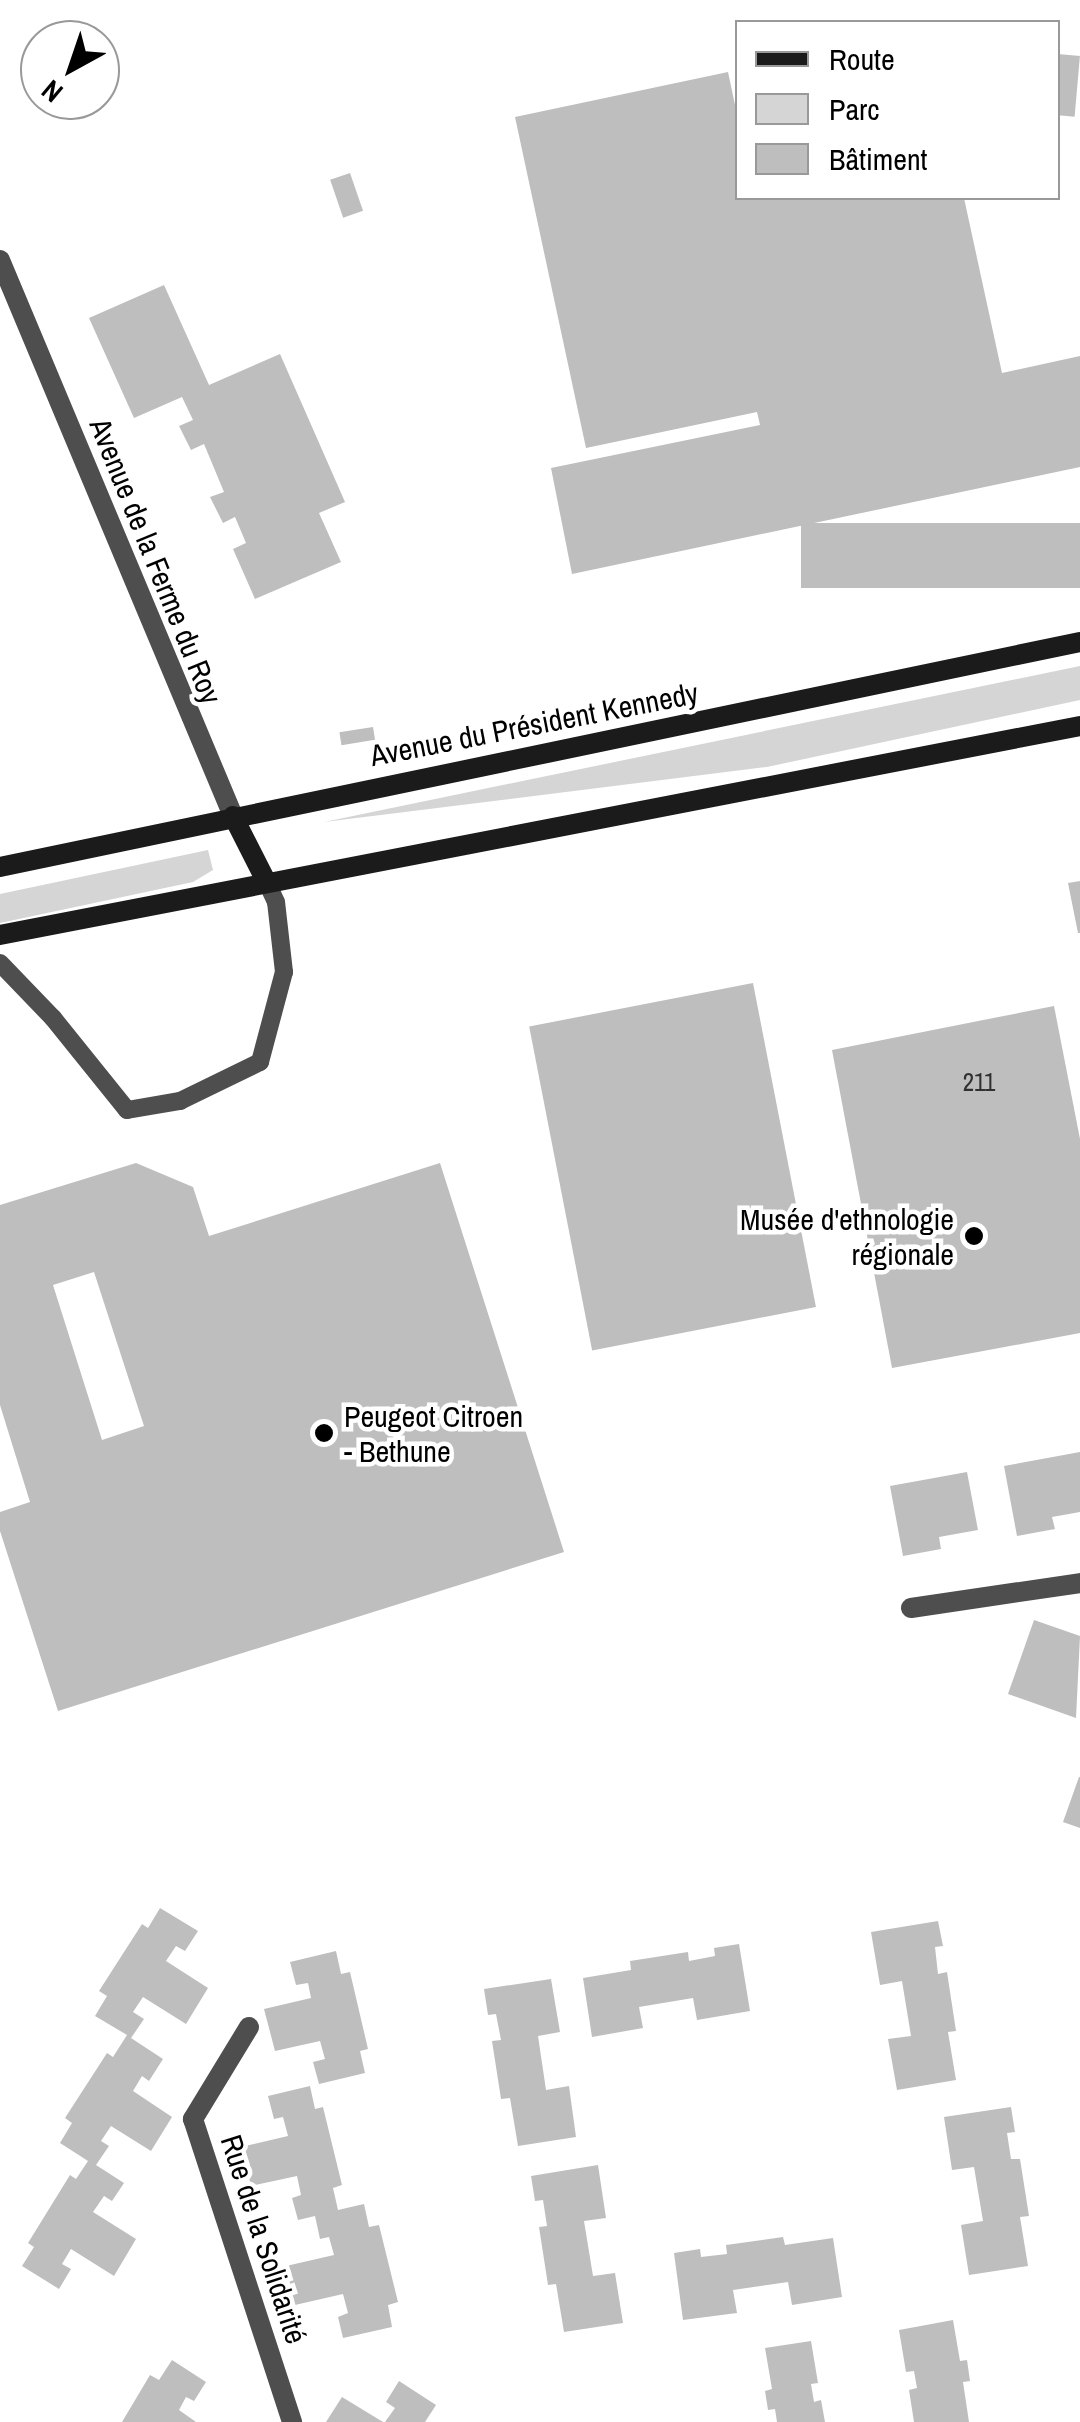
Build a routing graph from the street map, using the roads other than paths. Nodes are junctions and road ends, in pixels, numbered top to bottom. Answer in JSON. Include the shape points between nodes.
{"nodes":[{"id":1,"x":0,"y":260,"type":"edge"},
{"id":2,"x":1080,"y":642,"type":"edge"},
{"id":3,"x":1080,"y":726,"type":"edge"},
{"id":4,"x":233,"y":816,"type":"junction"},
{"id":5,"x":0,"y":867,"type":"edge"},
{"id":6,"x":266,"y":881,"type":"junction"},
{"id":7,"x":0,"y":935,"type":"edge"},
{"id":8,"x":0,"y":963,"type":"edge"},
{"id":9,"x":1080,"y":1583,"type":"edge"},
{"id":10,"x":910,"y":1608,"type":"dead end"},
{"id":11,"x":248,"y":2027,"type":"dead end"},
{"id":12,"x":292,"y":2422,"type":"edge"}],
"edges":[{"from":1,"to":4,"type":"street","name":"Avenue de la Ferme du Roy"},
{"from":2,"to":4,"type":"main road","name":"Avenue du Président Kennedy"},
{"from":3,"to":6,"type":"main road"},
{"from":4,"to":5,"type":"main road","name":"Avenue du Président Kennedy"},
{"from":4,"to":6,"type":"main road","name":"Avenue de la Ferme du Roy"},
{"from":6,"to":7,"type":"main road"},
{"from":6,"to":8,"type":"lane","via":[[276,902],[284,972],[260,1062],[180,1100],[127,1110]]},
{"from":9,"to":10,"type":"street"},
{"from":11,"to":12,"type":"street","name":"Rue de la Solidarité","via":[[193,2118]]}]}
